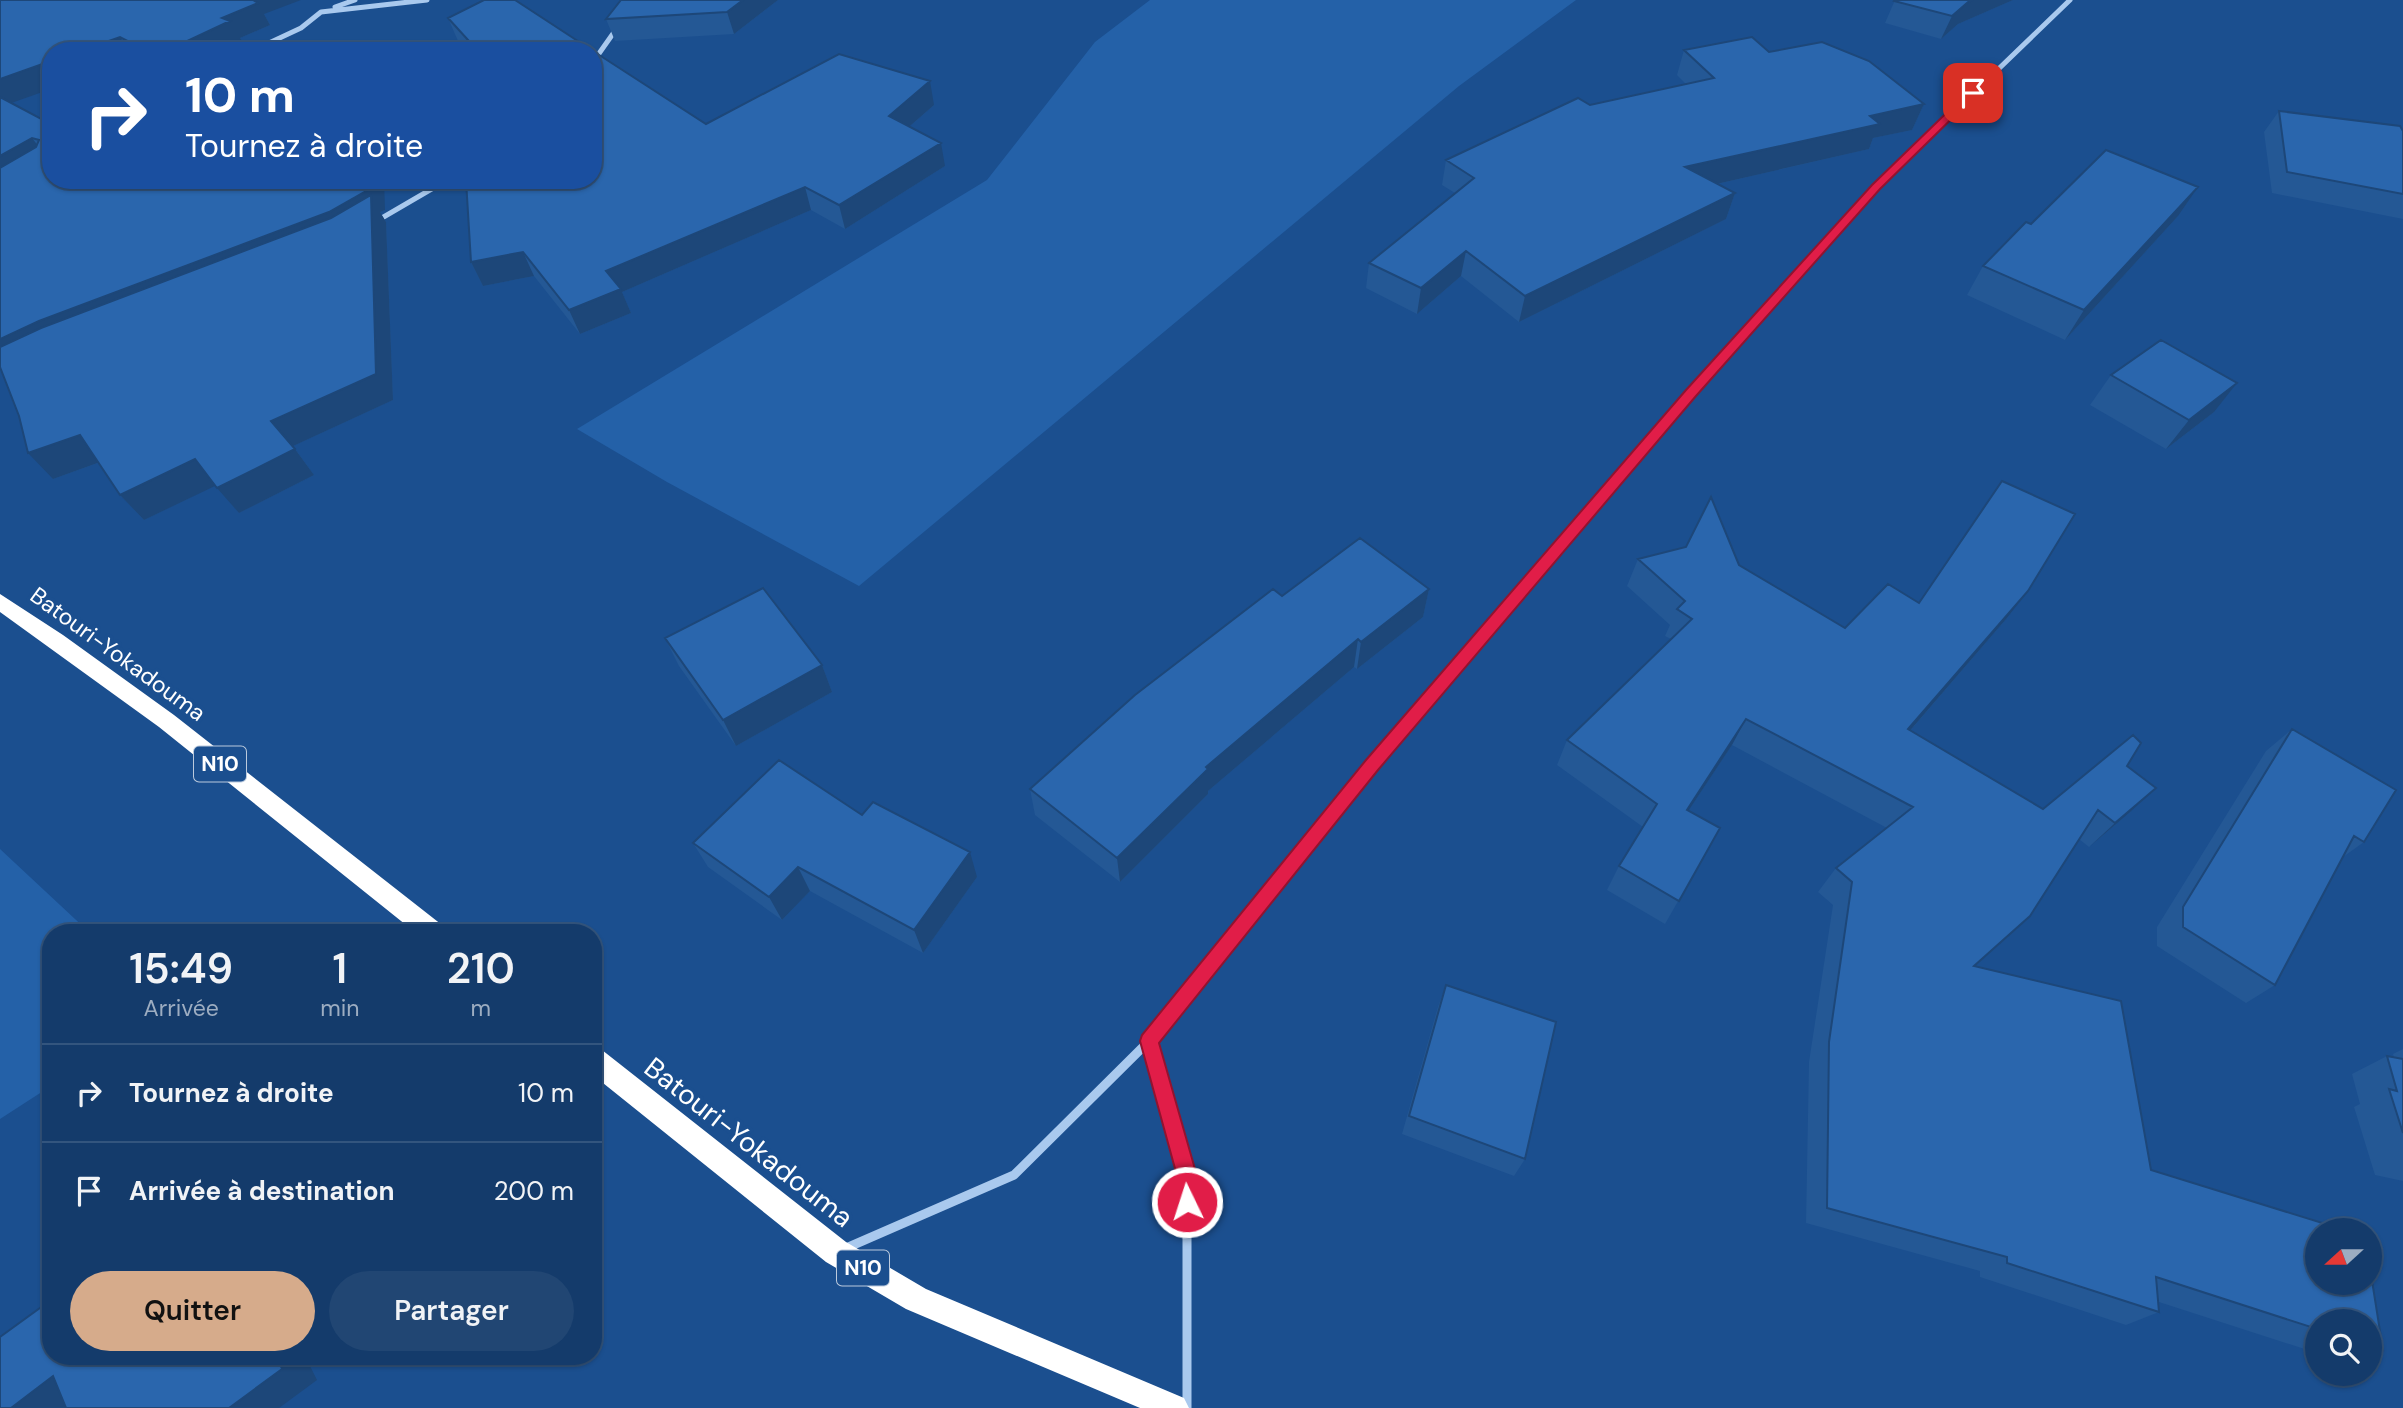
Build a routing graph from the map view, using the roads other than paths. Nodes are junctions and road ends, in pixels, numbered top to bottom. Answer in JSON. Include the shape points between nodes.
{"nodes":[{"id":1,"x":355,"y":0,"type":"edge"},
{"id":2,"x":427,"y":0,"type":"edge"},
{"id":3,"x":2070,"y":0,"type":"edge"},
{"id":4,"x":321,"y":12,"type":"junction"},
{"id":5,"x":624,"y":19,"type":"edge"},
{"id":6,"x":271,"y":42,"type":"edge"},
{"id":7,"x":602,"y":50,"type":"edge"},
{"id":8,"x":432,"y":189,"type":"edge"},
{"id":9,"x":368,"y":226,"type":"edge"},
{"id":10,"x":0,"y":602,"type":"edge"},
{"id":11,"x":423,"y":924,"type":"edge"},
{"id":12,"x":1149,"y":1041,"type":"junction"},
{"id":13,"x":602,"y":1066,"type":"edge"},
{"id":14,"x":836,"y":1252,"type":"junction"},
{"id":15,"x":1174,"y":1408,"type":"edge"},
{"id":16,"x":1187,"y":1408,"type":"edge"}],
"edges":[{"from":1,"to":4,"type":"street"},
{"from":2,"to":4,"type":"street"},
{"from":3,"to":12,"type":"street","via":[[1876,187],[1691,393],[1372,765]]},
{"from":4,"to":6,"type":"street","via":[[301,28]]},
{"from":5,"to":7,"type":"street"},
{"from":8,"to":9,"type":"street"},
{"from":10,"to":11,"type":"highway","name":"Batouri-Yokadouma","number":"N10","via":[[258,793]]},
{"from":12,"to":14,"type":"street","via":[[1014,1175]]},
{"from":12,"to":16,"type":"street","via":[[1187,1176]]},
{"from":13,"to":14,"type":"highway","name":"Batouri-Yokadouma","number":"N10"},
{"from":14,"to":15,"type":"highway","name":"Batouri-Yokadouma","number":"N10","via":[[916,1299]]}]}
